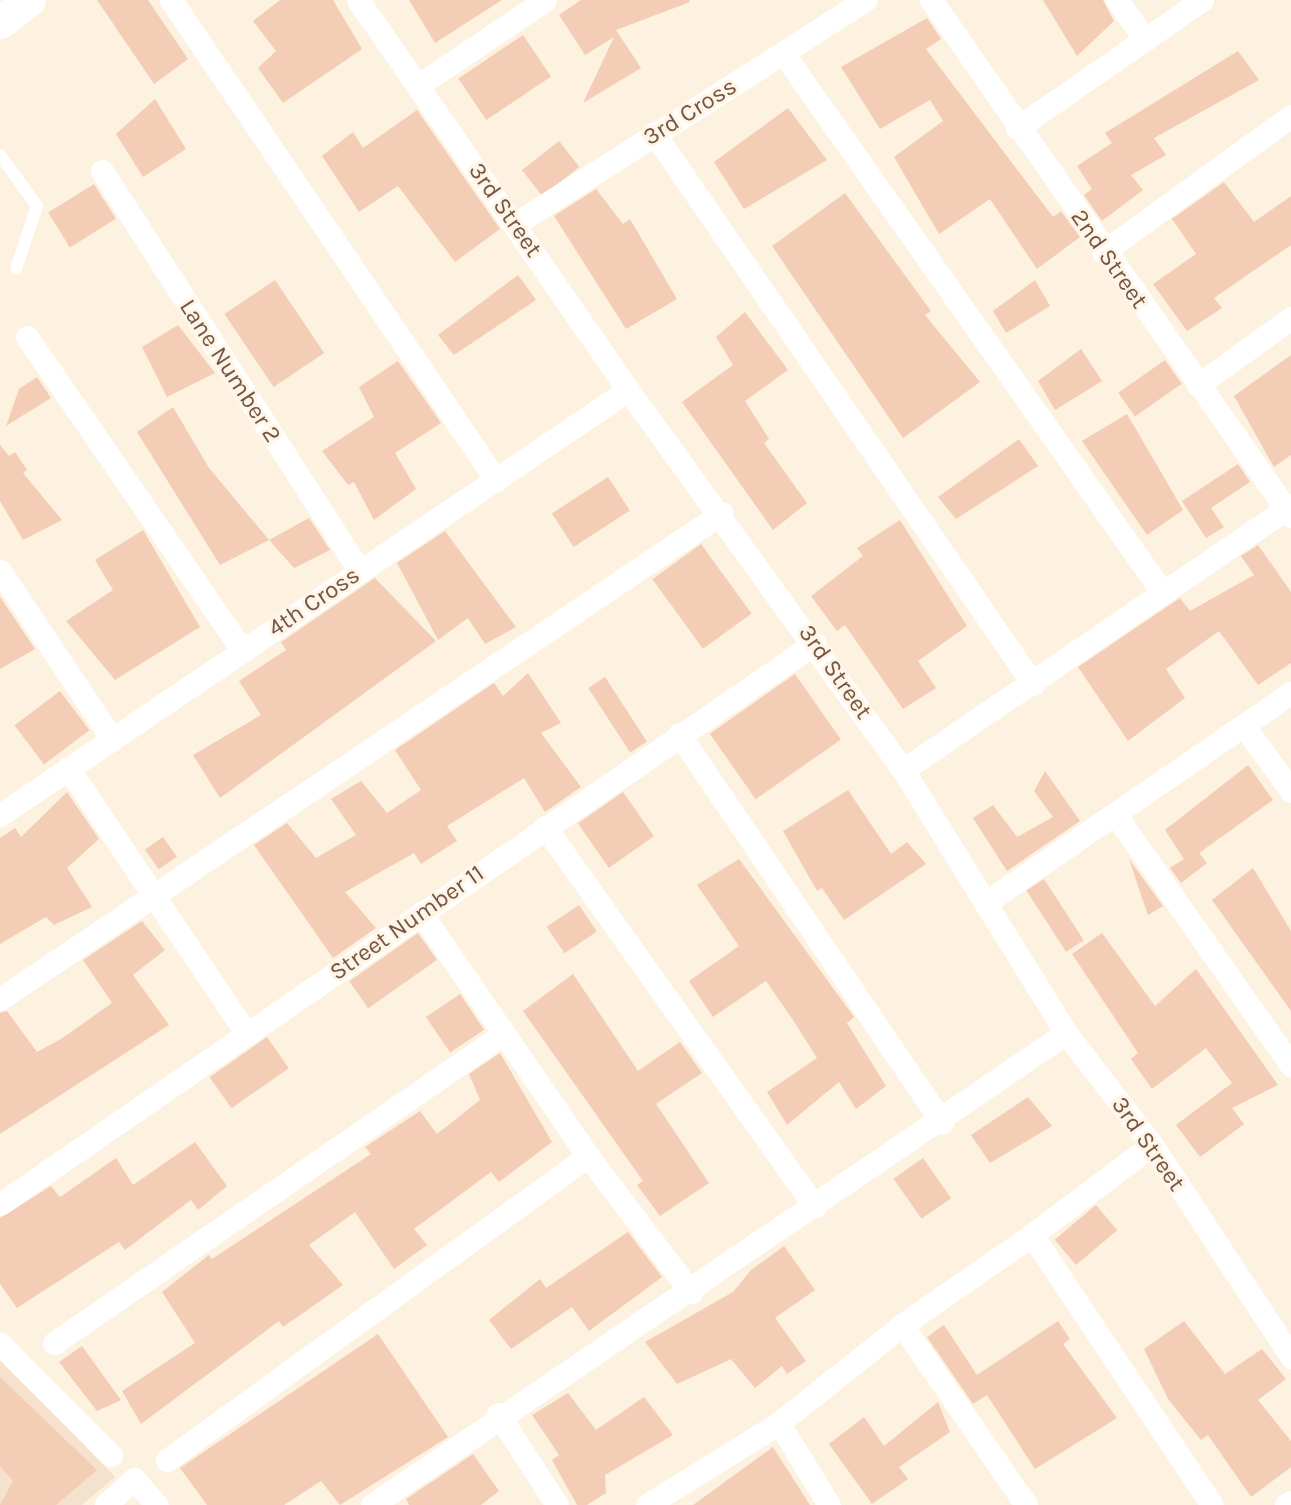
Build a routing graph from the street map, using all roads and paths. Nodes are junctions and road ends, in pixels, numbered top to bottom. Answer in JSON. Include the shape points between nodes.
{"nodes":[{"id":1,"x":29,"y":0,"type":"edge"},
{"id":2,"x":171,"y":0,"type":"edge"},
{"id":3,"x":359,"y":0,"type":"edge"},
{"id":4,"x":545,"y":0,"type":"edge"},
{"id":5,"x":864,"y":0,"type":"edge"},
{"id":6,"x":931,"y":0,"type":"edge"},
{"id":7,"x":1117,"y":0,"type":"edge"},
{"id":8,"x":1202,"y":0,"type":"edge"},
{"id":9,"x":0,"y":22,"type":"edge"},
{"id":10,"x":1145,"y":40,"type":"junction"},
{"id":11,"x":783,"y":53,"type":"junction"},
{"id":12,"x":419,"y":85,"type":"junction"},
{"id":13,"x":1291,"y":116,"type":"edge"},
{"id":14,"x":1017,"y":128,"type":"junction"},
{"id":15,"x":654,"y":133,"type":"junction"},
{"id":16,"x":0,"y":155,"type":"edge"},
{"id":17,"x":102,"y":171,"type":"dead end"},
{"id":18,"x":515,"y":224,"type":"junction"},
{"id":19,"x":1103,"y":252,"type":"junction"},
{"id":20,"x":16,"y":269,"type":"dead end"},
{"id":21,"x":1291,"y":318,"type":"edge"},
{"id":22,"x":27,"y":337,"type":"dead end"},
{"id":23,"x":1198,"y":385,"type":"junction"},
{"id":24,"x":628,"y":390,"type":"junction"},
{"id":25,"x":496,"y":480,"type":"junction"},
{"id":26,"x":1289,"y":510,"type":"edge"},
{"id":27,"x":722,"y":513,"type":"junction"},
{"id":28,"x":0,"y":571,"type":"edge"},
{"id":29,"x":360,"y":571,"type":"junction"},
{"id":30,"x":1163,"y":593,"type":"junction"},
{"id":31,"x":814,"y":643,"type":"junction"},
{"id":32,"x":242,"y":650,"type":"junction"},
{"id":33,"x":1033,"y":684,"type":"junction"},
{"id":34,"x":1291,"y":693,"type":"edge"},
{"id":35,"x":1244,"y":726,"type":"junction"},
{"id":36,"x":679,"y":734,"type":"junction"},
{"id":37,"x":113,"y":739,"type":"junction"},
{"id":38,"x":68,"y":768,"type":"junction"},
{"id":39,"x":903,"y":770,"type":"junction"},
{"id":40,"x":1291,"y":791,"type":"edge"},
{"id":41,"x":1115,"y":814,"type":"junction"},
{"id":42,"x":0,"y":815,"type":"edge"},
{"id":43,"x":544,"y":827,"type":"junction"},
{"id":44,"x":153,"y":895,"type":"junction"},
{"id":45,"x":985,"y":903,"type":"junction"},
{"id":46,"x":421,"y":913,"type":"junction"},
{"id":47,"x":0,"y":999,"type":"edge"},
{"id":48,"x":1066,"y":1033,"type":"junction"},
{"id":49,"x":247,"y":1034,"type":"junction"},
{"id":50,"x":502,"y":1035,"type":"junction"},
{"id":51,"x":1291,"y":1065,"type":"edge"},
{"id":52,"x":942,"y":1122,"type":"junction"},
{"id":53,"x":1152,"y":1145,"type":"junction"},
{"id":54,"x":588,"y":1156,"type":"junction"},
{"id":55,"x":0,"y":1204,"type":"edge"},
{"id":56,"x":815,"y":1208,"type":"junction"},
{"id":57,"x":1032,"y":1235,"type":"junction"},
{"id":58,"x":691,"y":1292,"type":"junction"},
{"id":59,"x":902,"y":1325,"type":"junction"},
{"id":60,"x":54,"y":1343,"type":"dead end"},
{"id":61,"x":0,"y":1344,"type":"edge"},
{"id":62,"x":1291,"y":1357,"type":"edge"},
{"id":63,"x":498,"y":1414,"type":"junction"},
{"id":64,"x":779,"y":1423,"type":"junction"},
{"id":65,"x":111,"y":1455,"type":"dead end"},
{"id":66,"x":167,"y":1460,"type":"dead end"},
{"id":67,"x":1291,"y":1502,"type":"edge"},
{"id":68,"x":106,"y":1505,"type":"edge"},
{"id":69,"x":157,"y":1505,"type":"edge"},
{"id":70,"x":372,"y":1505,"type":"edge"},
{"id":71,"x":557,"y":1505,"type":"edge"},
{"id":72,"x":647,"y":1505,"type":"edge"},
{"id":73,"x":829,"y":1505,"type":"edge"},
{"id":74,"x":1026,"y":1505,"type":"edge"},
{"id":75,"x":1212,"y":1505,"type":"edge"},
{"id":76,"x":1286,"y":1505,"type":"edge"}],
"edges":[{"from":1,"to":9,"type":"main road"},
{"from":2,"to":25,"type":"street"},
{"from":3,"to":12,"type":"street","name":"3rd Street"},
{"from":4,"to":12,"type":"street"},
{"from":5,"to":11,"type":"street","name":"3rd Cross"},
{"from":6,"to":14,"type":"street","name":"2nd Street"},
{"from":7,"to":10,"type":"street"},
{"from":8,"to":10,"type":"street"},
{"from":10,"to":14,"type":"street"},
{"from":11,"to":15,"type":"street","name":"3rd Cross"},
{"from":11,"to":30,"type":"street"},
{"from":12,"to":18,"type":"street","name":"3rd Street"},
{"from":13,"to":19,"type":"street"},
{"from":14,"to":19,"type":"street","name":"2nd Street"},
{"from":15,"to":18,"type":"street","name":"3rd Cross"},
{"from":15,"to":33,"type":"street"},
{"from":16,"to":20,"type":"lane","via":[[37,206]]},
{"from":17,"to":29,"type":"street","name":"Lane Number 2"},
{"from":18,"to":24,"type":"street","name":"3rd Street"},
{"from":19,"to":23,"type":"street","name":"2nd Street"},
{"from":21,"to":23,"type":"street"},
{"from":22,"to":32,"type":"street"},
{"from":23,"to":26,"type":"street","name":"2nd Street"},
{"from":24,"to":25,"type":"street","name":"4th Cross"},
{"from":24,"to":27,"type":"street","name":"3rd Street"},
{"from":25,"to":29,"type":"street","name":"4th Cross"},
{"from":26,"to":30,"type":"street"},
{"from":27,"to":31,"type":"street","name":"3rd Street"},
{"from":27,"to":44,"type":"street"},
{"from":28,"to":37,"type":"street"},
{"from":29,"to":32,"type":"street","name":"4th Cross"},
{"from":30,"to":33,"type":"street"},
{"from":31,"to":36,"type":"street","name":"Street Number 11"},
{"from":31,"to":39,"type":"street","name":"3rd Street"},
{"from":32,"to":37,"type":"street","name":"4th Cross"},
{"from":33,"to":39,"type":"street"},
{"from":34,"to":35,"type":"street"},
{"from":35,"to":40,"type":"street"},
{"from":35,"to":41,"type":"street"},
{"from":36,"to":43,"type":"street","name":"Street Number 11"},
{"from":36,"to":52,"type":"street"},
{"from":37,"to":38,"type":"street","name":"4th Cross"},
{"from":38,"to":42,"type":"street","name":"4th Cross"},
{"from":38,"to":44,"type":"street"},
{"from":39,"to":45,"type":"street","name":"3rd Street"},
{"from":41,"to":45,"type":"street"},
{"from":41,"to":51,"type":"street"},
{"from":43,"to":46,"type":"street","name":"Street Number 11"},
{"from":43,"to":56,"type":"street"},
{"from":44,"to":47,"type":"street"},
{"from":44,"to":49,"type":"street"},
{"from":45,"to":48,"type":"street","name":"3rd Street"},
{"from":46,"to":49,"type":"street","name":"Street Number 11"},
{"from":46,"to":50,"type":"street"},
{"from":48,"to":52,"type":"street"},
{"from":48,"to":53,"type":"street","name":"3rd Street"},
{"from":49,"to":55,"type":"street","name":"Street Number 11"},
{"from":50,"to":54,"type":"street"},
{"from":50,"to":60,"type":"street"},
{"from":52,"to":56,"type":"street"},
{"from":53,"to":57,"type":"street"},
{"from":53,"to":62,"type":"street","name":"3rd Street"},
{"from":54,"to":58,"type":"street"},
{"from":54,"to":66,"type":"street"},
{"from":56,"to":58,"type":"street"},
{"from":57,"to":59,"type":"street"},
{"from":57,"to":75,"type":"street"},
{"from":58,"to":63,"type":"street"},
{"from":59,"to":64,"type":"street"},
{"from":59,"to":74,"type":"street"},
{"from":61,"to":65,"type":"street"},
{"from":63,"to":70,"type":"street"},
{"from":63,"to":71,"type":"street"},
{"from":64,"to":72,"type":"street"},
{"from":64,"to":73,"type":"street"},
{"from":67,"to":76,"type":"street"},
{"from":68,"to":69,"type":"street","via":[[134,1479]]}]}
